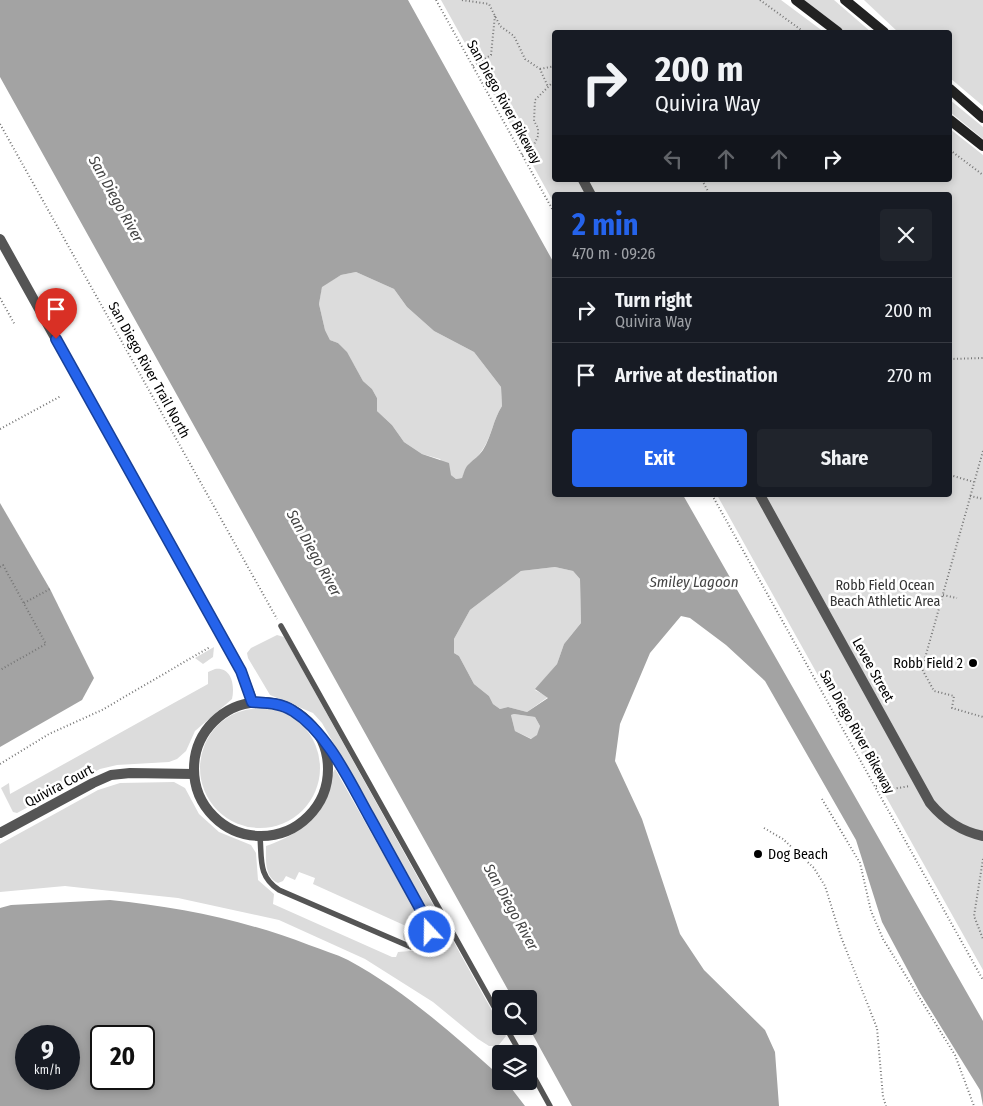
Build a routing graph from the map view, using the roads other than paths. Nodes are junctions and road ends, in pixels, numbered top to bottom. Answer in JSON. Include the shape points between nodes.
{"nodes":[{"id":1,"x":796,"y":0,"type":"edge"},
{"id":2,"x":845,"y":0,"type":"edge"},
{"id":3,"x":835,"y":30,"type":"edge"},
{"id":4,"x":882,"y":30,"type":"edge"},
{"id":5,"x":952,"y":91,"type":"edge"},
{"id":6,"x":983,"y":118,"type":"edge"},
{"id":7,"x":952,"y":122,"type":"edge"},
{"id":8,"x":983,"y":146,"type":"edge"},
{"id":9,"x":0,"y":239,"type":"edge"},
{"id":10,"x":761,"y":497,"type":"edge"},
{"id":11,"x":281,"y":626,"type":"road end"},
{"id":12,"x":252,"y":702,"type":"junction"},
{"id":13,"x":320,"y":738,"type":"junction"},
{"id":14,"x":194,"y":774,"type":"junction"},
{"id":15,"x":0,"y":833,"type":"edge"},
{"id":16,"x":983,"y":836,"type":"edge"},
{"id":17,"x":260,"y":837,"type":"junction"},
{"id":18,"x":492,"y":1003,"type":"edge"},
{"id":19,"x":537,"y":1082,"type":"edge"},
{"id":20,"x":550,"y":1106,"type":"edge"}],
"edges":[{"from":1,"to":3,"type":"main road"},
{"from":2,"to":4,"type":"main road"},
{"from":5,"to":6,"type":"main road"},
{"from":7,"to":8,"type":"main road"},
{"from":9,"to":12,"type":"street","via":[[241,671]]},
{"from":10,"to":16,"type":"street","name":"Levee Street","via":[[930,803],[942,818],[960,829]]},
{"from":11,"to":18,"type":"lane"},
{"from":12,"to":13,"type":"street","via":[[272,703],[292,710],[308,722]]},
{"from":12,"to":14,"type":"street","via":[[221,715],[209,726],[200,741]]},
{"from":13,"to":17,"type":"street","via":[[326,756],[327,776],[323,795],[298,826],[280,834]]},
{"from":13,"to":17,"type":"lane","via":[[340,764],[430,932],[420,945],[412,947],[280,890],[268,882],[263,872]]},
{"from":14,"to":15,"type":"street","name":"Quivira Court","via":[[111,775]]},
{"from":14,"to":17,"type":"street","via":[[198,794],[208,811],[223,825],[241,834]]},
{"from":19,"to":20,"type":"lane"}]}
